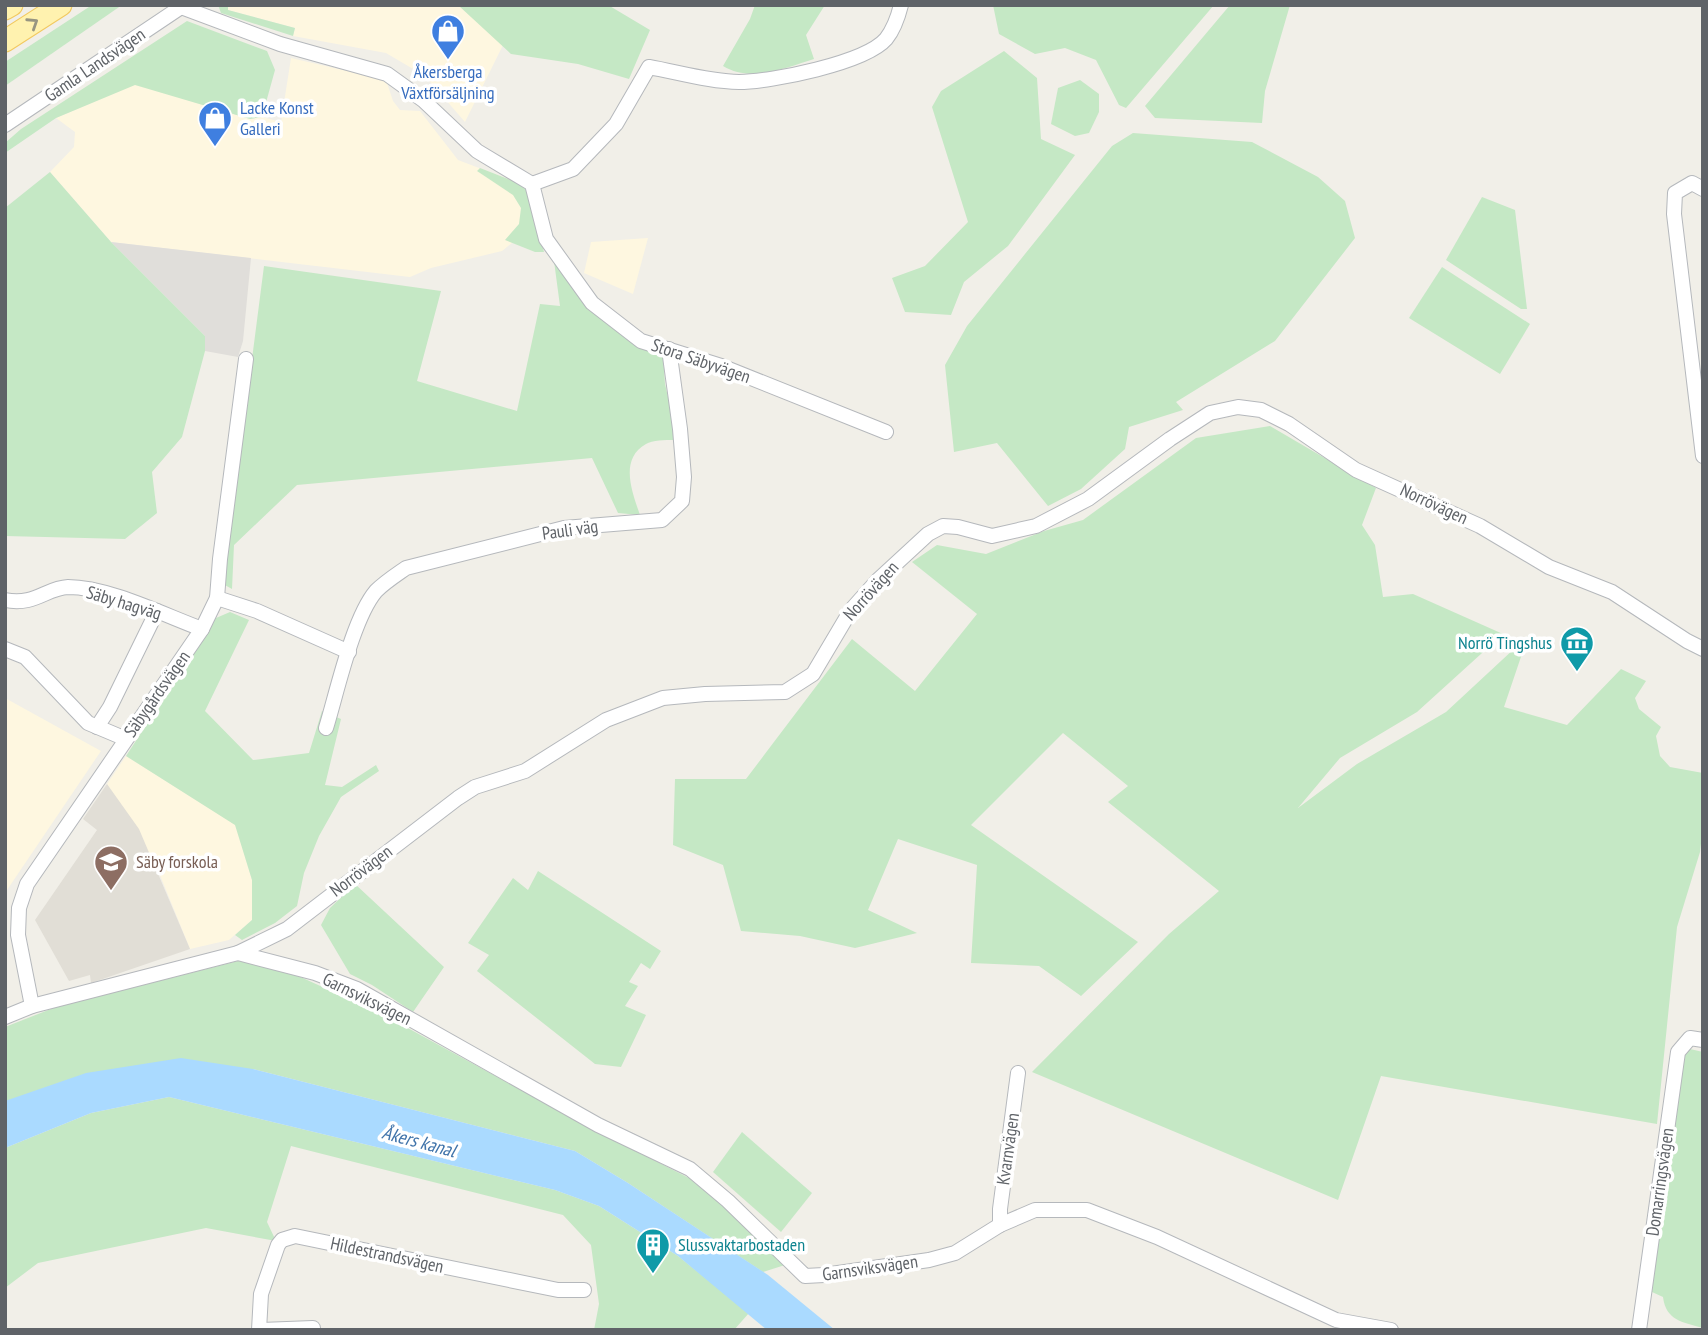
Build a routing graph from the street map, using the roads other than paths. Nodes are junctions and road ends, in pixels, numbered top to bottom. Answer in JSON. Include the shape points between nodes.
{"nodes":[{"id":1,"x":12,"y":5,"type":"edge"},
{"id":2,"x":61,"y":5,"type":"edge"},
{"id":3,"x":901,"y":5,"type":"edge"},
{"id":4,"x":183,"y":6,"type":"edge"},
{"id":5,"x":5,"y":9,"type":"edge"},
{"id":6,"x":5,"y":41,"type":"edge"},
{"id":7,"x":5,"y":125,"type":"edge"},
{"id":8,"x":532,"y":184,"type":"junction"},
{"id":9,"x":1703,"y":188,"type":"edge"},
{"id":10,"x":669,"y":349,"type":"junction"},
{"id":11,"x":246,"y":359,"type":"dead end"},
{"id":12,"x":886,"y":432,"type":"dead end"},
{"id":13,"x":1703,"y":456,"type":"edge"},
{"id":14,"x":217,"y":598,"type":"junction"},
{"id":15,"x":5,"y":600,"type":"edge"},
{"id":16,"x":157,"y":611,"type":"junction"},
{"id":17,"x":202,"y":629,"type":"junction"},
{"id":18,"x":5,"y":649,"type":"edge"},
{"id":19,"x":1703,"y":649,"type":"edge"},
{"id":20,"x":349,"y":652,"type":"junction"},
{"id":21,"x":97,"y":727,"type":"junction"},
{"id":22,"x":326,"y":728,"type":"dead end"},
{"id":23,"x":126,"y":739,"type":"junction"},
{"id":24,"x":238,"y":953,"type":"junction"},
{"id":25,"x":32,"y":1006,"type":"junction"},
{"id":26,"x":5,"y":1017,"type":"edge"},
{"id":27,"x":1696,"y":1039,"type":"edge"},
{"id":28,"x":1018,"y":1073,"type":"dead end"},
{"id":29,"x":1000,"y":1225,"type":"junction"},
{"id":30,"x":584,"y":1290,"type":"dead end"},
{"id":31,"x":313,"y":1328,"type":"dead end"},
{"id":32,"x":260,"y":1330,"type":"edge"},
{"id":33,"x":1391,"y":1330,"type":"edge"},
{"id":34,"x":1639,"y":1330,"type":"edge"}],
"edges":[{"from":1,"to":5,"type":"main road"},
{"from":6,"to":2,"type":"main road","one_way":true},
{"from":3,"to":8,"type":"street","via":[[898,20],[884,41],[847,61],[779,79],[737,82],[649,67],[573,169]]},
{"from":4,"to":7,"type":"street","name":"Gamla Landsvägen"},
{"from":4,"to":8,"type":"street","via":[[280,44],[387,74],[423,100],[477,151]]},
{"from":8,"to":10,"type":"street","name":"Stora Säbyvägen","via":[[546,239],[592,303],[641,341]]},
{"from":9,"to":13,"type":"street","via":[[1692,183],[1675,193],[1674,214]]},
{"from":10,"to":12,"type":"street","name":"Stora Säbyvägen"},
{"from":10,"to":20,"type":"street","name":"Pauli väg","via":[[684,477],[682,501],[676,508],[662,520],[564,528],[406,568],[367,604]]},
{"from":11,"to":14,"type":"street","name":"Säbygårdsvägen"},
{"from":14,"to":17,"type":"street","name":"Säbygårdsvägen"},
{"from":14,"to":20,"type":"street"},
{"from":15,"to":16,"type":"street","name":"Säby hagväg","via":[[32,600],[66,587],[104,593]]},
{"from":16,"to":17,"type":"street","name":"Säby hagväg"},
{"from":16,"to":21,"type":"street"},
{"from":17,"to":23,"type":"street","name":"Säbygårdsvägen"},
{"from":18,"to":21,"type":"street","via":[[25,657]]},
{"from":19,"to":24,"type":"street","name":"Norrövägen","via":[[1612,592],[1549,567],[1480,526],[1356,470],[1261,410],[1238,407],[1210,413],[1088,499],[1036,526],[992,536],[943,526],[928,534],[856,603],[813,674],[798,685],[786,692],[663,698],[607,720],[525,771],[475,788],[287,929]]},
{"from":20,"to":22,"type":"street","name":"Pauli väg"},
{"from":21,"to":23,"type":"street"},
{"from":23,"to":25,"type":"street","name":"Säbygårdsvägen","via":[[27,884],[19,908],[18,936]]},
{"from":24,"to":25,"type":"street","name":"Norrövägen"},
{"from":24,"to":29,"type":"street","name":"Garnsviksvägen","via":[[356,989],[598,1125],[691,1169],[805,1276],[956,1253]]},
{"from":25,"to":26,"type":"street","name":"Norrövägen"},
{"from":27,"to":34,"type":"street","name":"Domarringsvägen","via":[[1678,1052]]},
{"from":28,"to":29,"type":"street","name":"Kvarnvägen"},
{"from":29,"to":33,"type":"street","name":"Garnsviksvägen","via":[[1035,1210],[1087,1210],[1157,1237],[1336,1320]]},
{"from":30,"to":32,"type":"street","name":"Hildestrandsvägen","via":[[558,1290],[295,1236],[278,1245],[261,1294]]},
{"from":31,"to":32,"type":"street","name":"Hildestrandsvägen"}]}
